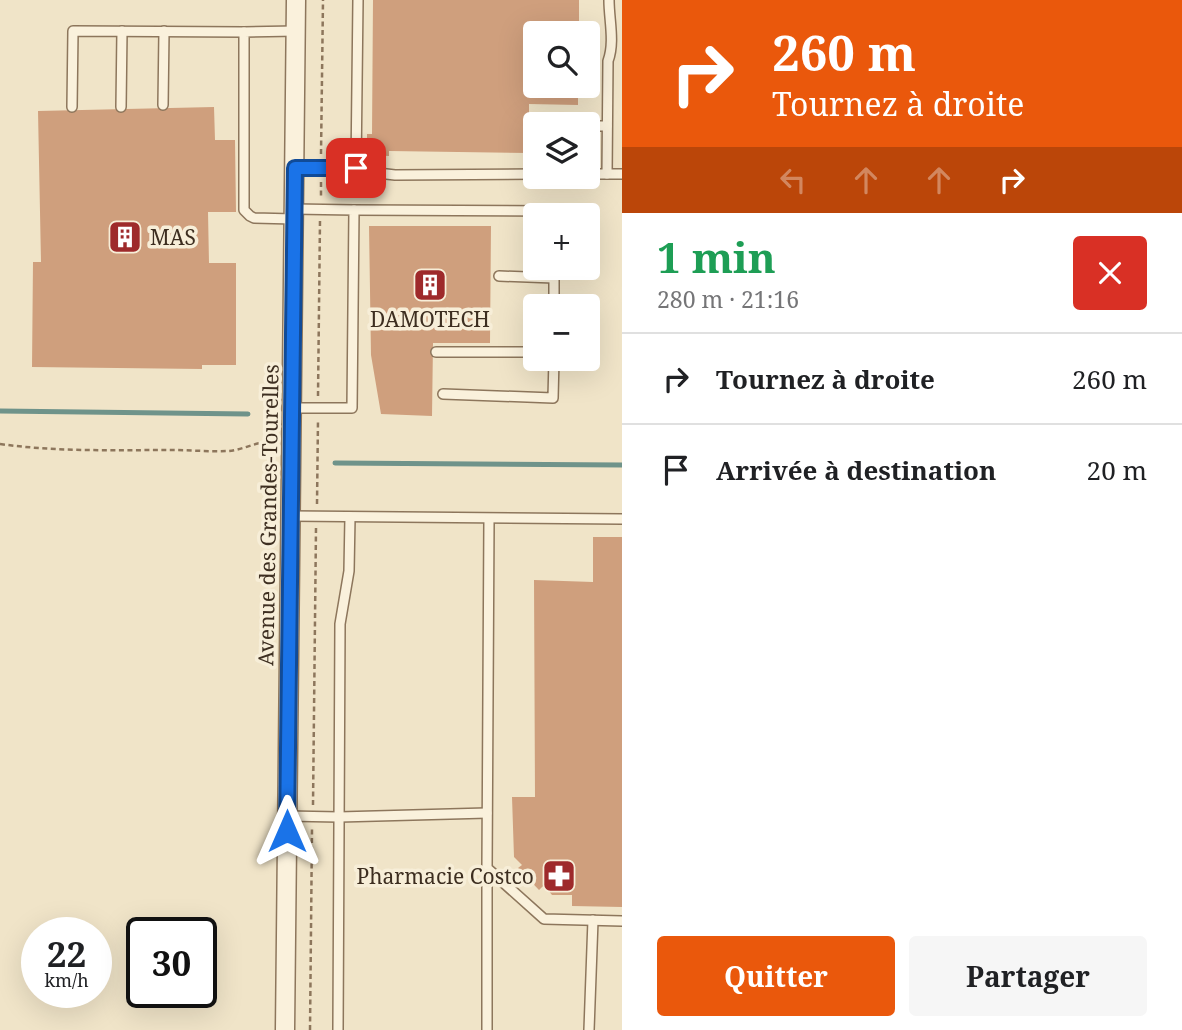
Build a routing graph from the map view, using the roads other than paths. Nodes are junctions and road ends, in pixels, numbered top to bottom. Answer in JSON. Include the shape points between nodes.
{"nodes":[{"id":1,"x":296,"y":0,"type":"edge"},
{"id":2,"x":358,"y":0,"type":"edge"},
{"id":3,"x":609,"y":0,"type":"edge"},
{"id":4,"x":122,"y":31,"type":"junction"},
{"id":5,"x":296,"y":31,"type":"junction"},
{"id":6,"x":164,"y":32,"type":"junction"},
{"id":7,"x":244,"y":32,"type":"junction"},
{"id":8,"x":163,"y":105,"type":"dead end"},
{"id":9,"x":72,"y":107,"type":"dead end"},
{"id":10,"x":121,"y":107,"type":"dead end"},
{"id":11,"x":600,"y":126,"type":"edge"},
{"id":12,"x":607,"y":126,"type":"junction"},
{"id":13,"x":295,"y":168,"type":"junction"},
{"id":14,"x":356,"y":168,"type":"junction"},
{"id":15,"x":523,"y":174,"type":"edge"},
{"id":16,"x":600,"y":174,"type":"edge"},
{"id":17,"x":607,"y":174,"type":"junction"},
{"id":18,"x":622,"y":174,"type":"edge"},
{"id":19,"x":354,"y":210,"type":"junction"},
{"id":20,"x":523,"y":211,"type":"edge"},
{"id":21,"x":294,"y":214,"type":"junction"},
{"id":22,"x":523,"y":275,"type":"edge"},
{"id":23,"x":499,"y":276,"type":"dead end"},
{"id":24,"x":436,"y":352,"type":"dead end"},
{"id":25,"x":523,"y":352,"type":"edge"},
{"id":26,"x":554,"y":371,"type":"edge"},
{"id":27,"x":443,"y":394,"type":"dead end"},
{"id":28,"x":292,"y":408,"type":"junction"},
{"id":29,"x":291,"y":516,"type":"junction"},
{"id":30,"x":350,"y":517,"type":"junction"},
{"id":31,"x":489,"y":519,"type":"junction"},
{"id":32,"x":622,"y":519,"type":"edge"},
{"id":33,"x":487,"y":813,"type":"junction"},
{"id":34,"x":287,"y":816,"type":"junction"},
{"id":35,"x":339,"y":817,"type":"junction"},
{"id":36,"x":487,"y":868,"type":"junction"},
{"id":37,"x":593,"y":919,"type":"junction"},
{"id":38,"x":622,"y":921,"type":"edge"},
{"id":39,"x":285,"y":1030,"type":"edge"},
{"id":40,"x":338,"y":1030,"type":"edge"},
{"id":41,"x":487,"y":1030,"type":"edge"},
{"id":42,"x":589,"y":1030,"type":"edge"}],
"edges":[{"from":1,"to":5,"type":"street","name":"Avenue des Grandes-Tourelles"},
{"from":2,"to":14,"type":"lane"},
{"from":3,"to":12,"type":"lane"},
{"from":4,"to":6,"type":"lane"},
{"from":4,"to":9,"type":"lane","via":[[73,31]]},
{"from":4,"to":10,"type":"lane"},
{"from":5,"to":7,"type":"lane"},
{"from":5,"to":13,"type":"street","name":"Avenue des Grandes-Tourelles"},
{"from":6,"to":7,"type":"lane"},
{"from":6,"to":8,"type":"lane"},
{"from":7,"to":21,"type":"lane","via":[[244,210],[254,218]]},
{"from":11,"to":12,"type":"lane"},
{"from":12,"to":17,"type":"lane"},
{"from":13,"to":14,"type":"lane"},
{"from":13,"to":21,"type":"street","name":"Avenue des Grandes-Tourelles"},
{"from":14,"to":15,"type":"lane","via":[[395,175]]},
{"from":16,"to":17,"type":"lane"},
{"from":17,"to":18,"type":"lane"},
{"from":19,"to":20,"type":"lane"},
{"from":19,"to":21,"type":"lane"},
{"from":19,"to":28,"type":"lane","via":[[352,408]]},
{"from":21,"to":28,"type":"street","name":"Avenue des Grandes-Tourelles"},
{"from":22,"to":23,"type":"lane"},
{"from":24,"to":25,"type":"lane"},
{"from":26,"to":27,"type":"lane","via":[[553,398]]},
{"from":28,"to":29,"type":"street","name":"Avenue des Grandes-Tourelles"},
{"from":29,"to":30,"type":"lane"},
{"from":29,"to":34,"type":"street","name":"Avenue des Grandes-Tourelles"},
{"from":30,"to":31,"type":"lane"},
{"from":30,"to":35,"type":"lane","via":[[349,572],[340,624]]},
{"from":31,"to":32,"type":"lane"},
{"from":31,"to":33,"type":"lane"},
{"from":33,"to":35,"type":"lane"},
{"from":33,"to":36,"type":"lane"},
{"from":34,"to":35,"type":"lane"},
{"from":34,"to":39,"type":"street","name":"Avenue des Grandes-Tourelles"},
{"from":35,"to":40,"type":"lane"},
{"from":36,"to":37,"type":"lane","via":[[544,919]]},
{"from":36,"to":41,"type":"lane"},
{"from":37,"to":38,"type":"lane"},
{"from":37,"to":42,"type":"lane"}]}
